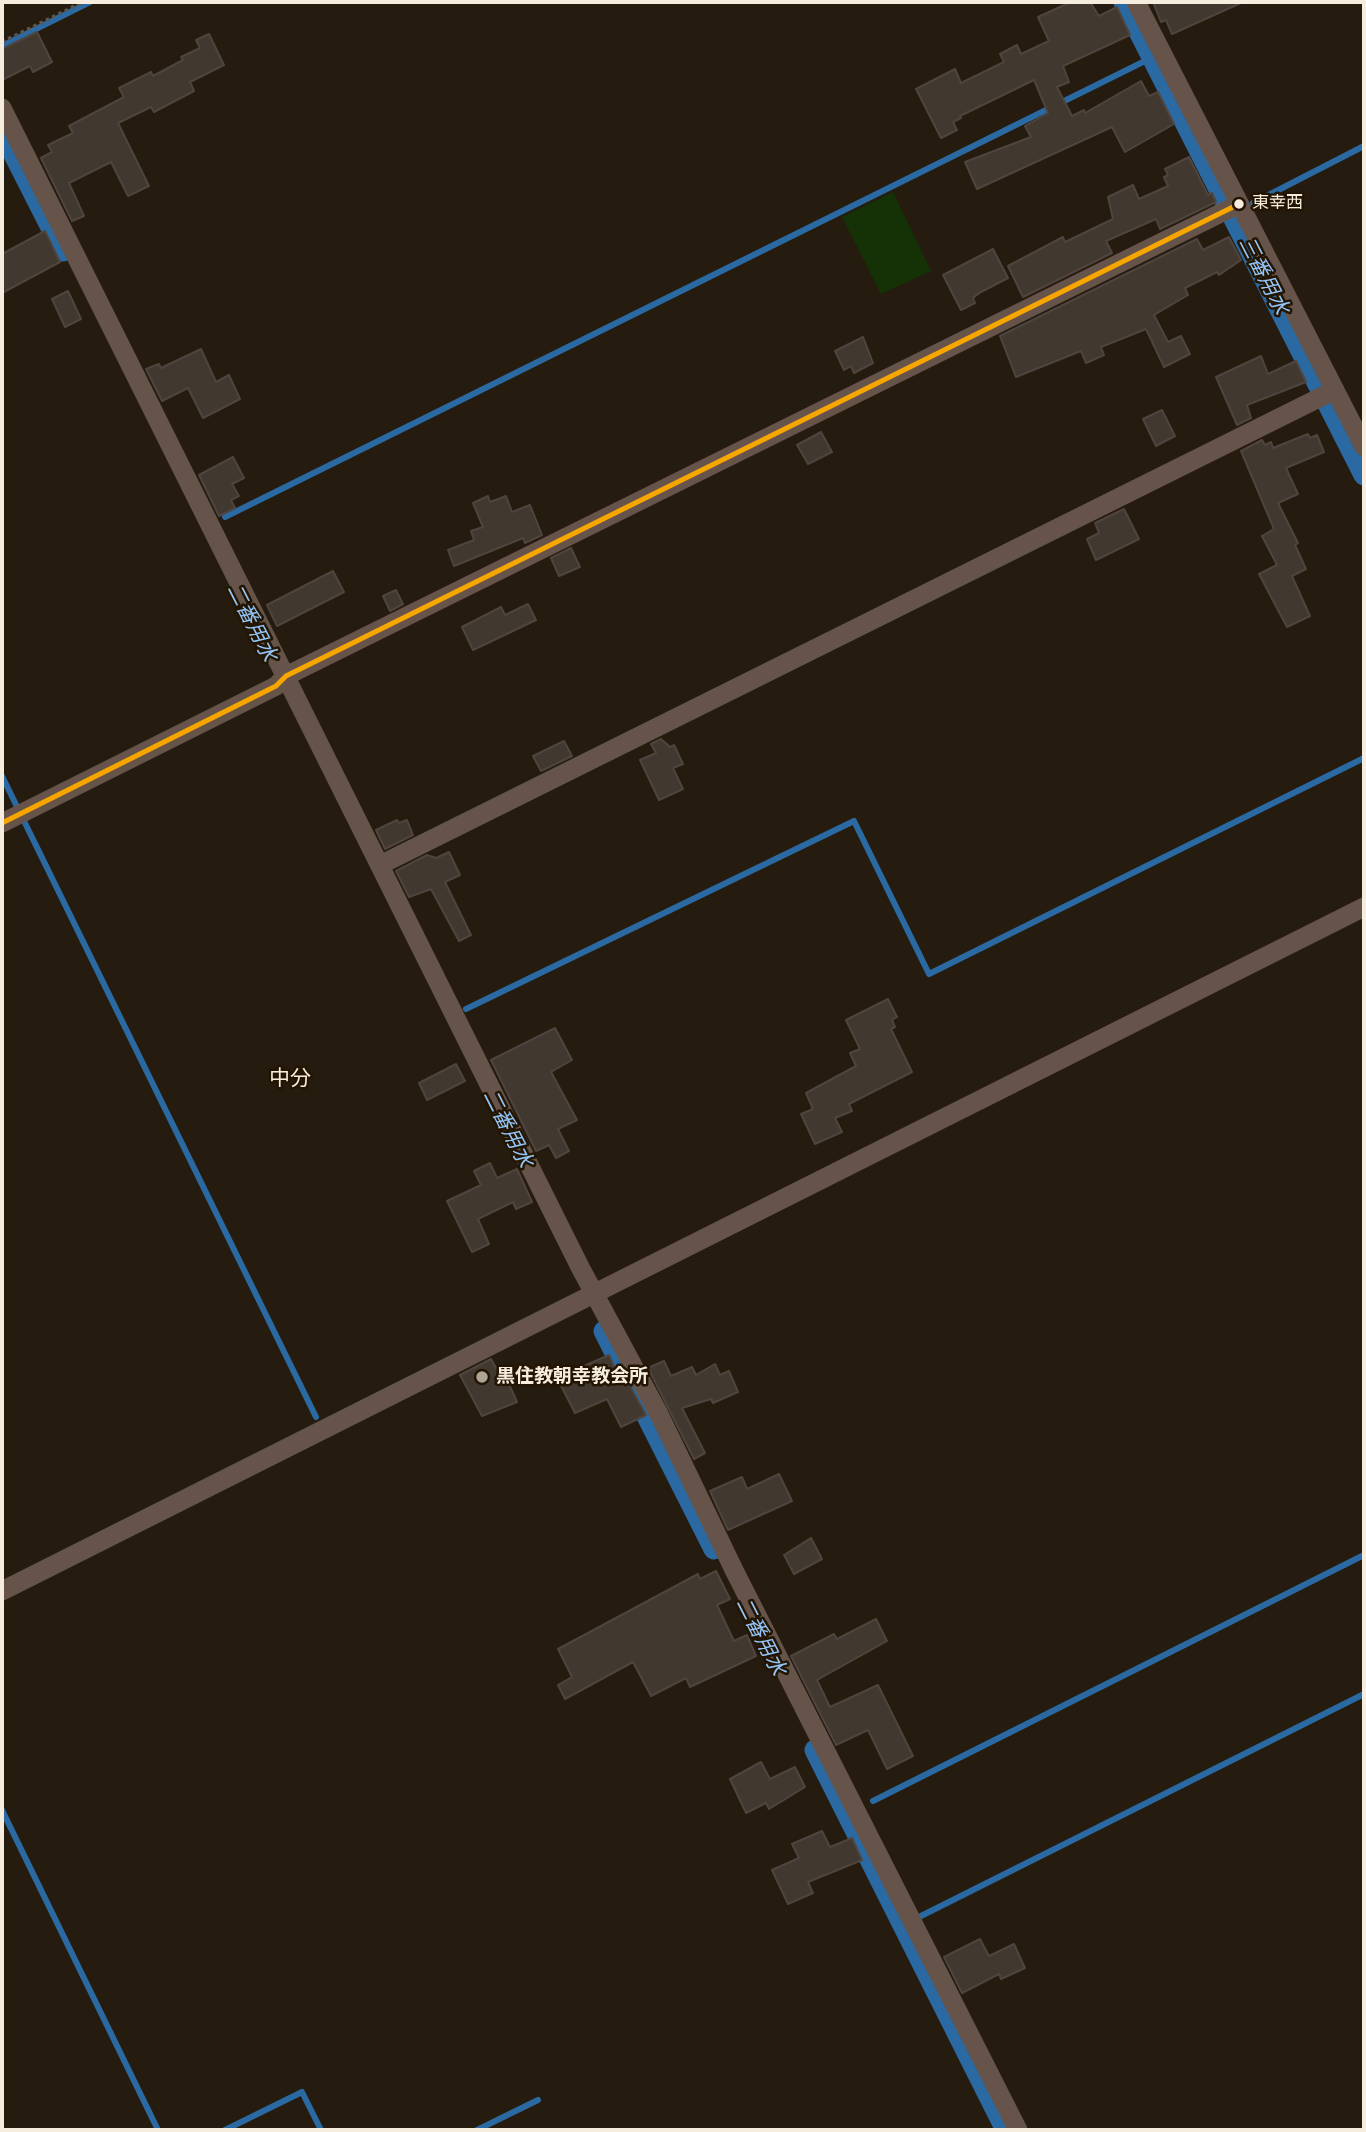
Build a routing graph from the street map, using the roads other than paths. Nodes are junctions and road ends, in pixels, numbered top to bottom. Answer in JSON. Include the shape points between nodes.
{"nodes":[{"id":1,"x":1136,"y":2,"type":"edge"},
{"id":2,"x":2,"y":108,"type":"edge"},
{"id":3,"x":1231,"y":208,"type":"junction"},
{"id":4,"x":1327,"y":394,"type":"junction"},
{"id":5,"x":1364,"y":447,"type":"edge"},
{"id":6,"x":282,"y":680,"type":"junction"},
{"id":7,"x":14,"y":817,"type":"edge"},
{"id":8,"x":380,"y":865,"type":"junction"},
{"id":9,"x":1364,"y":907,"type":"edge"},
{"id":10,"x":590,"y":1295,"type":"junction"},
{"id":11,"x":2,"y":1591,"type":"edge"},
{"id":12,"x":1018,"y":2130,"type":"edge"}],
"edges":[{"from":1,"to":3,"type":"street"},
{"from":2,"to":6,"type":"street"},
{"from":3,"to":4,"type":"street"},
{"from":3,"to":6,"type":"street"},
{"from":4,"to":5,"type":"street"},
{"from":4,"to":8,"type":"street"},
{"from":6,"to":7,"type":"street"},
{"from":6,"to":8,"type":"street"},
{"from":8,"to":10,"type":"street"},
{"from":9,"to":10,"type":"street"},
{"from":10,"to":11,"type":"street"},
{"from":10,"to":12,"type":"street","via":[[659,1414]]}]}
